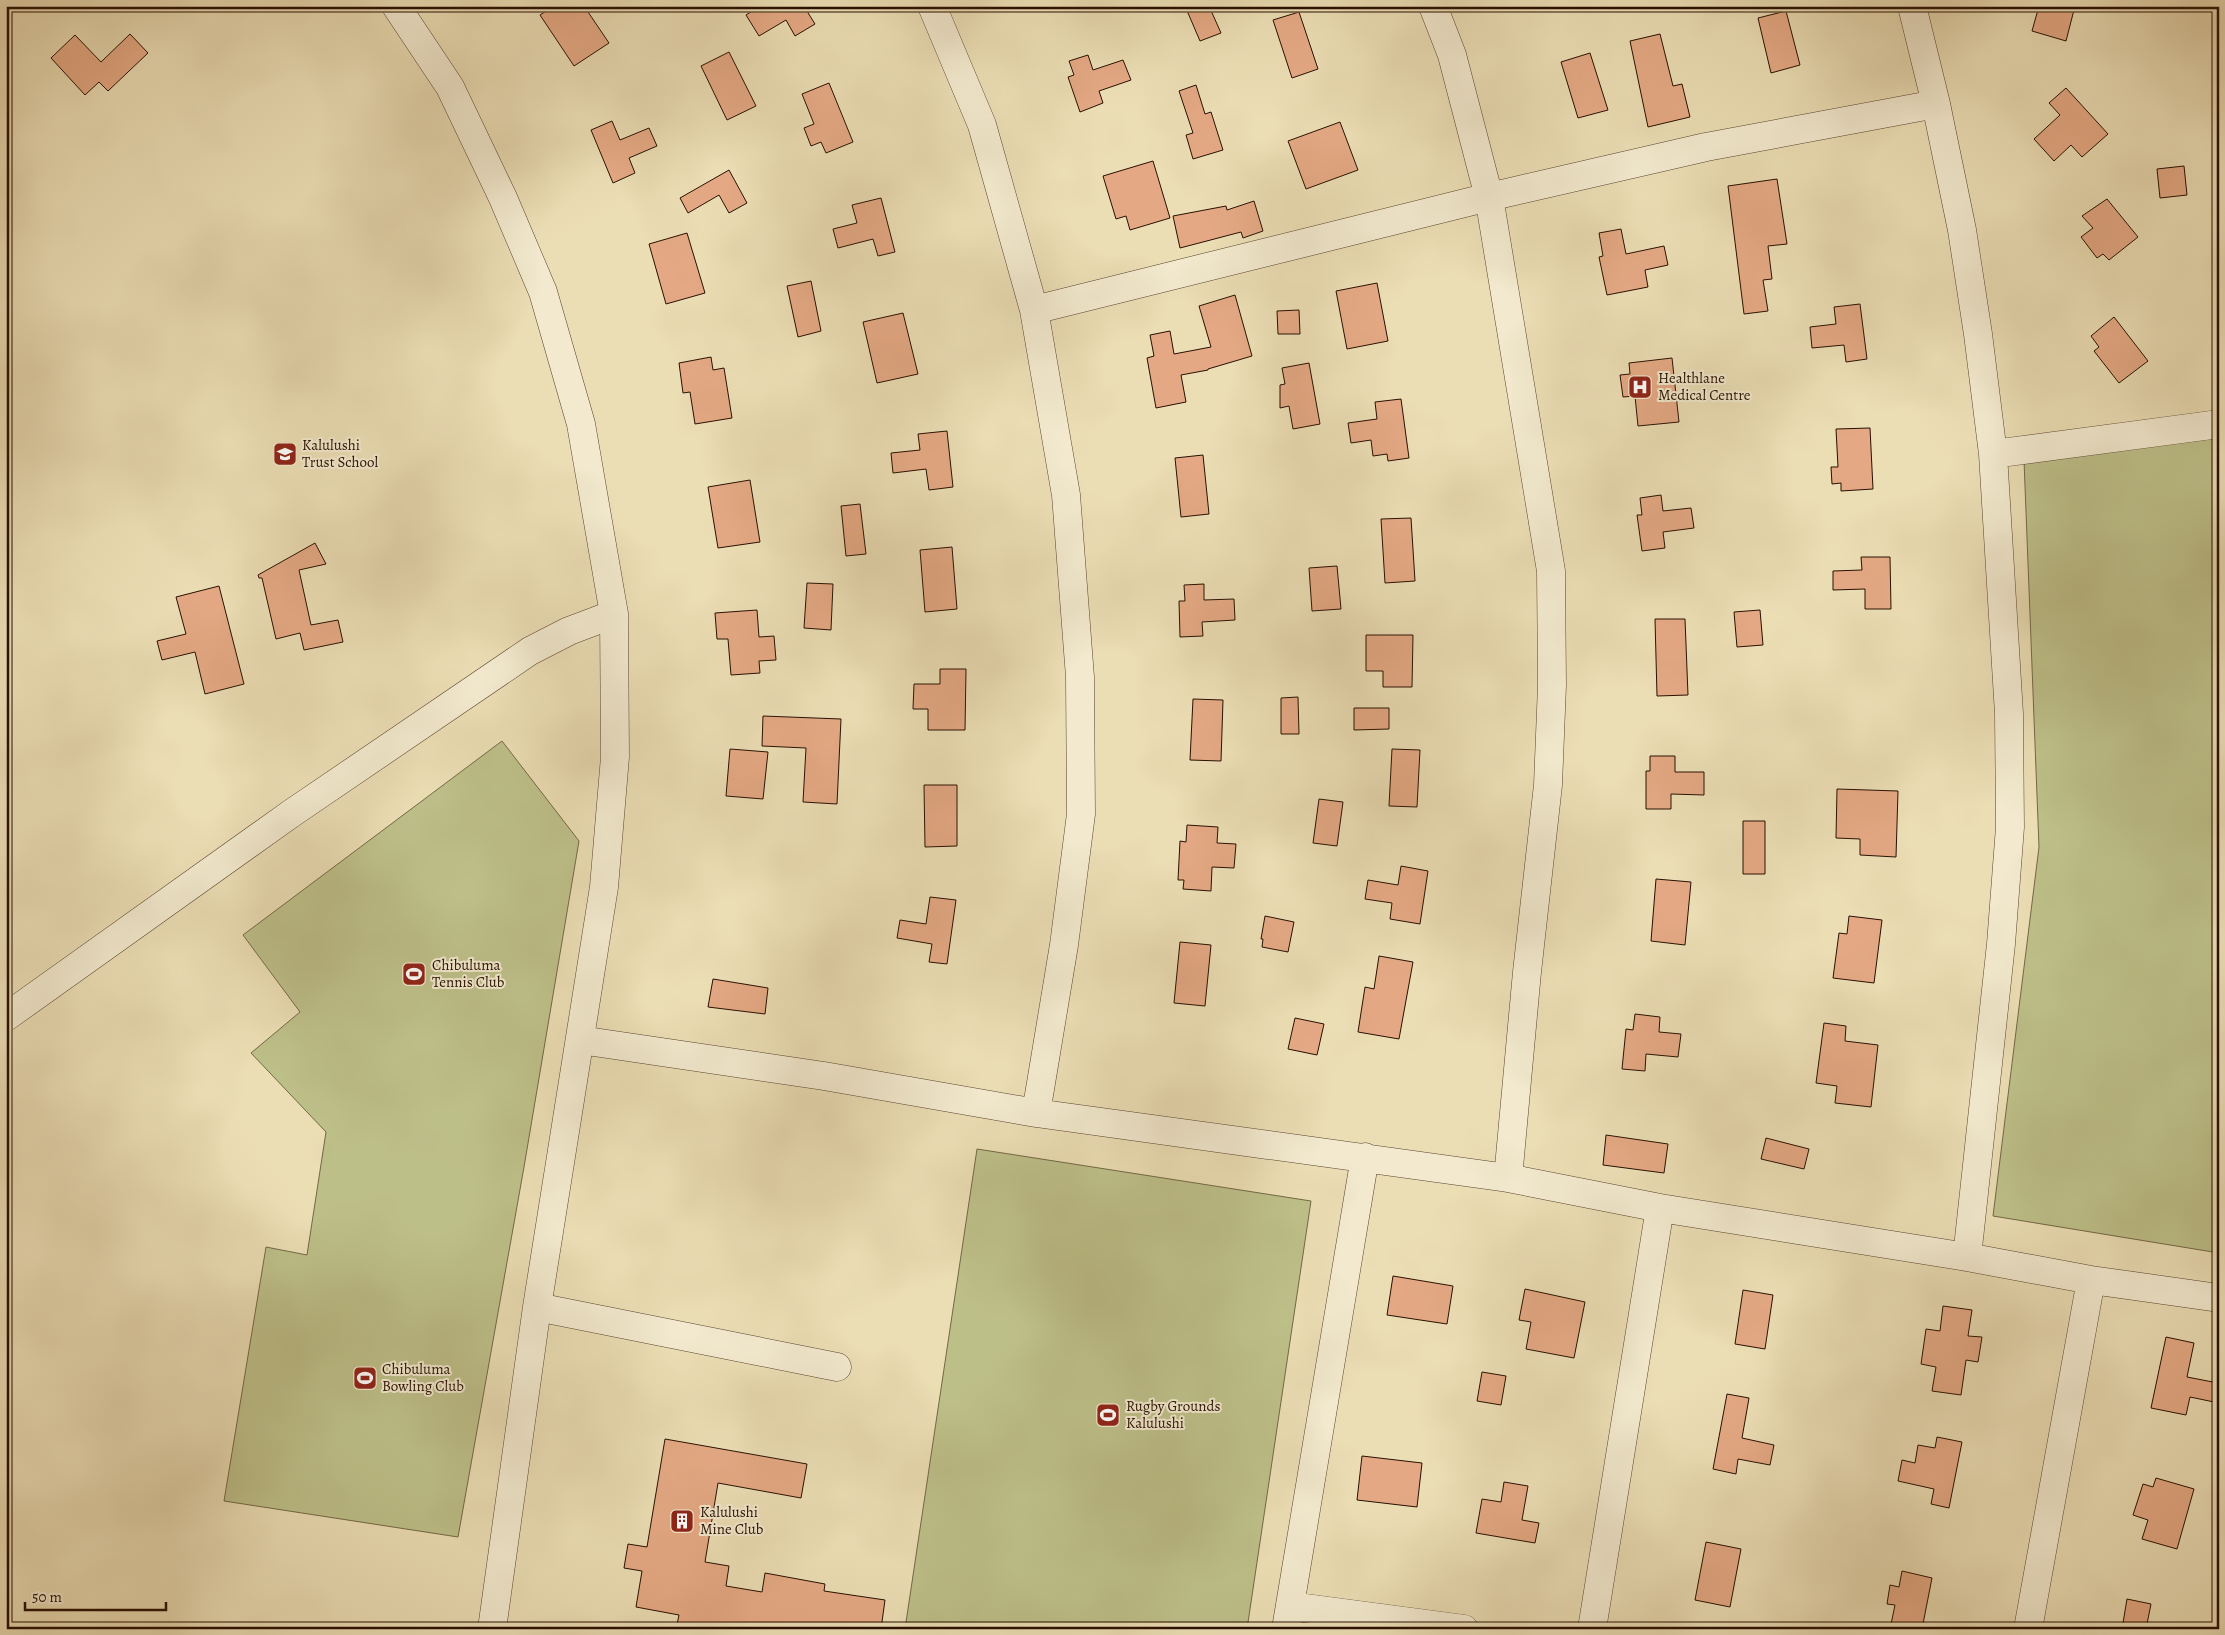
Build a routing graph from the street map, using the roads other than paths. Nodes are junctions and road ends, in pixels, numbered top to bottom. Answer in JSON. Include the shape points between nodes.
{"nodes":[{"id":1,"x":396,"y":6,"type":"edge"},
{"id":2,"x":932,"y":6,"type":"edge"},
{"id":3,"x":1433,"y":6,"type":"edge"},
{"id":4,"x":1912,"y":6,"type":"edge"},
{"id":5,"x":1936,"y":104,"type":"junction"},
{"id":6,"x":1489,"y":196,"type":"junction"},
{"id":7,"x":1034,"y":310,"type":"junction"},
{"id":8,"x":2219,"y":424,"type":"edge"},
{"id":9,"x":1993,"y":454,"type":"junction"},
{"id":10,"x":614,"y":614,"type":"junction"},
{"id":11,"x":6,"y":1017,"type":"edge"},
{"id":12,"x":580,"y":1040,"type":"junction"},
{"id":13,"x":1036,"y":1113,"type":"junction"},
{"id":14,"x":1365,"y":1157,"type":"junction"},
{"id":15,"x":1508,"y":1178,"type":"junction"},
{"id":16,"x":1660,"y":1208,"type":"junction"},
{"id":17,"x":1967,"y":1257,"type":"junction"},
{"id":18,"x":2091,"y":1280,"type":"junction"},
{"id":19,"x":2219,"y":1298,"type":"edge"},
{"id":20,"x":537,"y":1307,"type":"junction"},
{"id":21,"x":838,"y":1367,"type":"dead end"},
{"id":22,"x":1288,"y":1618,"type":"edge"},
{"id":23,"x":492,"y":1629,"type":"edge"},
{"id":24,"x":1464,"y":1629,"type":"edge"},
{"id":25,"x":1592,"y":1629,"type":"edge"},
{"id":26,"x":2028,"y":1629,"type":"edge"}],
"edges":[{"from":1,"to":10,"type":"street","via":[[450,87],[504,198],[543,292],[580,424]]},
{"from":2,"to":7,"type":"street","via":[[982,125]]},
{"from":3,"to":6,"type":"street","via":[[1452,55]]},
{"from":4,"to":5,"type":"street"},
{"from":5,"to":6,"type":"street","via":[[1706,148]]},
{"from":5,"to":9,"type":"street","via":[[1962,230]]},
{"from":6,"to":7,"type":"street"},
{"from":6,"to":15,"type":"street","via":[[1551,571],[1552,685],[1548,785]]},
{"from":7,"to":13,"type":"street","via":[[1066,495],[1080,677],[1081,804],[1064,945]]},
{"from":8,"to":9,"type":"street"},
{"from":9,"to":17,"type":"street","via":[[2009,714],[2010,827],[2001,944]]},
{"from":10,"to":11,"type":"street","via":[[569,631],[530,651],[292,813]]},
{"from":10,"to":12,"type":"street","via":[[615,757],[604,888]]},
{"from":12,"to":13,"type":"street","via":[[824,1076]]},
{"from":12,"to":20,"type":"street"},
{"from":13,"to":14,"type":"street"},
{"from":14,"to":15,"type":"street"},
{"from":14,"to":22,"type":"street"},
{"from":15,"to":16,"type":"street"},
{"from":16,"to":17,"type":"street"},
{"from":16,"to":25,"type":"street"},
{"from":17,"to":18,"type":"street"},
{"from":18,"to":19,"type":"street"},
{"from":18,"to":26,"type":"street"},
{"from":20,"to":21,"type":"street"},
{"from":20,"to":23,"type":"street"},
{"from":22,"to":24,"type":"street"}]}
